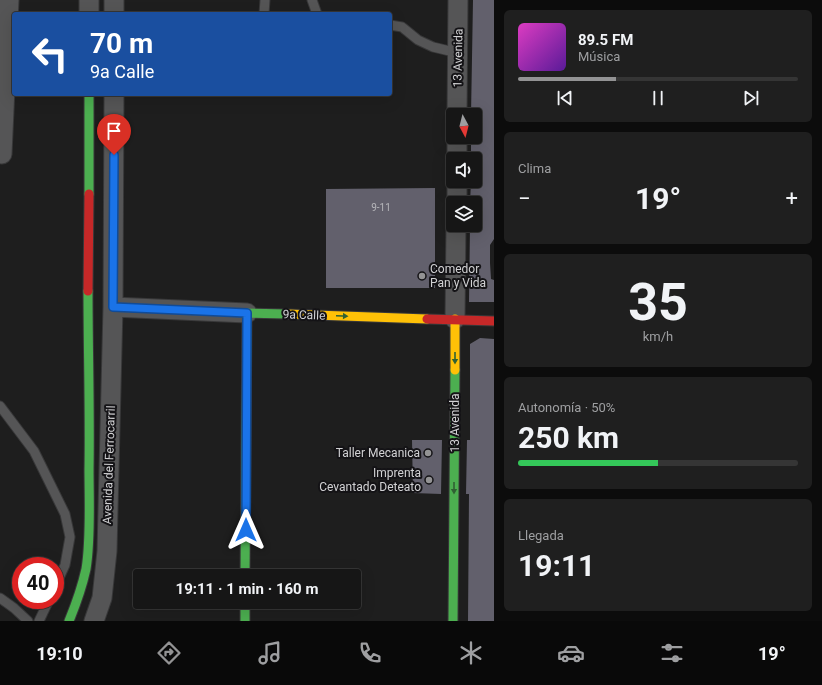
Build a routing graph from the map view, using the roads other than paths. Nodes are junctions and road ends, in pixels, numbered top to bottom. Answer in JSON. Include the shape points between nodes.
{"nodes":[{"id":1,"x":9,"y":0,"type":"edge"},
{"id":2,"x":89,"y":0,"type":"edge"},
{"id":3,"x":114,"y":0,"type":"edge"},
{"id":4,"x":265,"y":0,"type":"edge"},
{"id":5,"x":312,"y":0,"type":"edge"},
{"id":6,"x":458,"y":0,"type":"edge"},
{"id":7,"x":89,"y":12,"type":"edge"},
{"id":8,"x":114,"y":12,"type":"edge"},
{"id":9,"x":264,"y":12,"type":"edge"},
{"id":10,"x":316,"y":12,"type":"edge"},
{"id":11,"x":392,"y":25,"type":"edge"},
{"id":12,"x":458,"y":53,"type":"junction"},
{"id":13,"x":89,"y":96,"type":"edge"},
{"id":14,"x":114,"y":96,"type":"edge"},
{"id":15,"x":457,"y":108,"type":"edge"},
{"id":16,"x":2,"y":154,"type":"dead end"},
{"id":17,"x":456,"y":232,"type":"edge"},
{"id":18,"x":113,"y":307,"type":"junction"},
{"id":19,"x":247,"y":313,"type":"junction"},
{"id":20,"x":455,"y":319,"type":"junction"},
{"id":21,"x":494,"y":321,"type":"edge"},
{"id":22,"x":0,"y":406,"type":"edge"},
{"id":23,"x":64,"y":567,"type":"edge"},
{"id":24,"x":245,"y":569,"type":"edge"},
{"id":25,"x":0,"y":598,"type":"edge"},
{"id":26,"x":45,"y":609,"type":"edge"},
{"id":27,"x":245,"y":609,"type":"edge"},
{"id":28,"x":28,"y":621,"type":"edge"},
{"id":29,"x":39,"y":621,"type":"edge"},
{"id":30,"x":69,"y":621,"type":"edge"},
{"id":31,"x":94,"y":621,"type":"edge"},
{"id":32,"x":245,"y":621,"type":"edge"},
{"id":33,"x":454,"y":621,"type":"edge"}],
"edges":[{"from":1,"to":16,"type":"street"},
{"from":2,"to":7,"type":"street"},
{"from":3,"to":8,"type":"street"},
{"from":4,"to":9,"type":"lane"},
{"from":5,"to":10,"type":"lane"},
{"from":6,"to":12,"type":"street","name":"13 Avenida"},
{"from":11,"to":12,"type":"lane","via":[[402,27],[433,48]]},
{"from":12,"to":15,"type":"street","name":"13 Avenida"},
{"from":13,"to":30,"type":"street","via":[[88,546],[81,590]]},
{"from":14,"to":18,"type":"street","name":"Avenida del Ferrocarril"},
{"from":17,"to":20,"type":"street","name":"13 Avenida"},
{"from":18,"to":19,"type":"street","name":"9a Calle"},
{"from":18,"to":31,"type":"street","name":"Avenida del Ferrocarril","via":[[107,551],[102,598]]},
{"from":19,"to":20,"type":"street","name":"9a Calle","one_way":true},
{"from":19,"to":24,"type":"street"},
{"from":20,"to":21,"type":"street","name":"9a Calle"},
{"from":20,"to":33,"type":"street","name":"13 Avenida","one_way":true},
{"from":22,"to":23,"type":"lane","via":[[34,451],[65,514],[70,537]]},
{"from":25,"to":28,"type":"lane"},
{"from":26,"to":29,"type":"lane"},
{"from":27,"to":32,"type":"street"}]}
